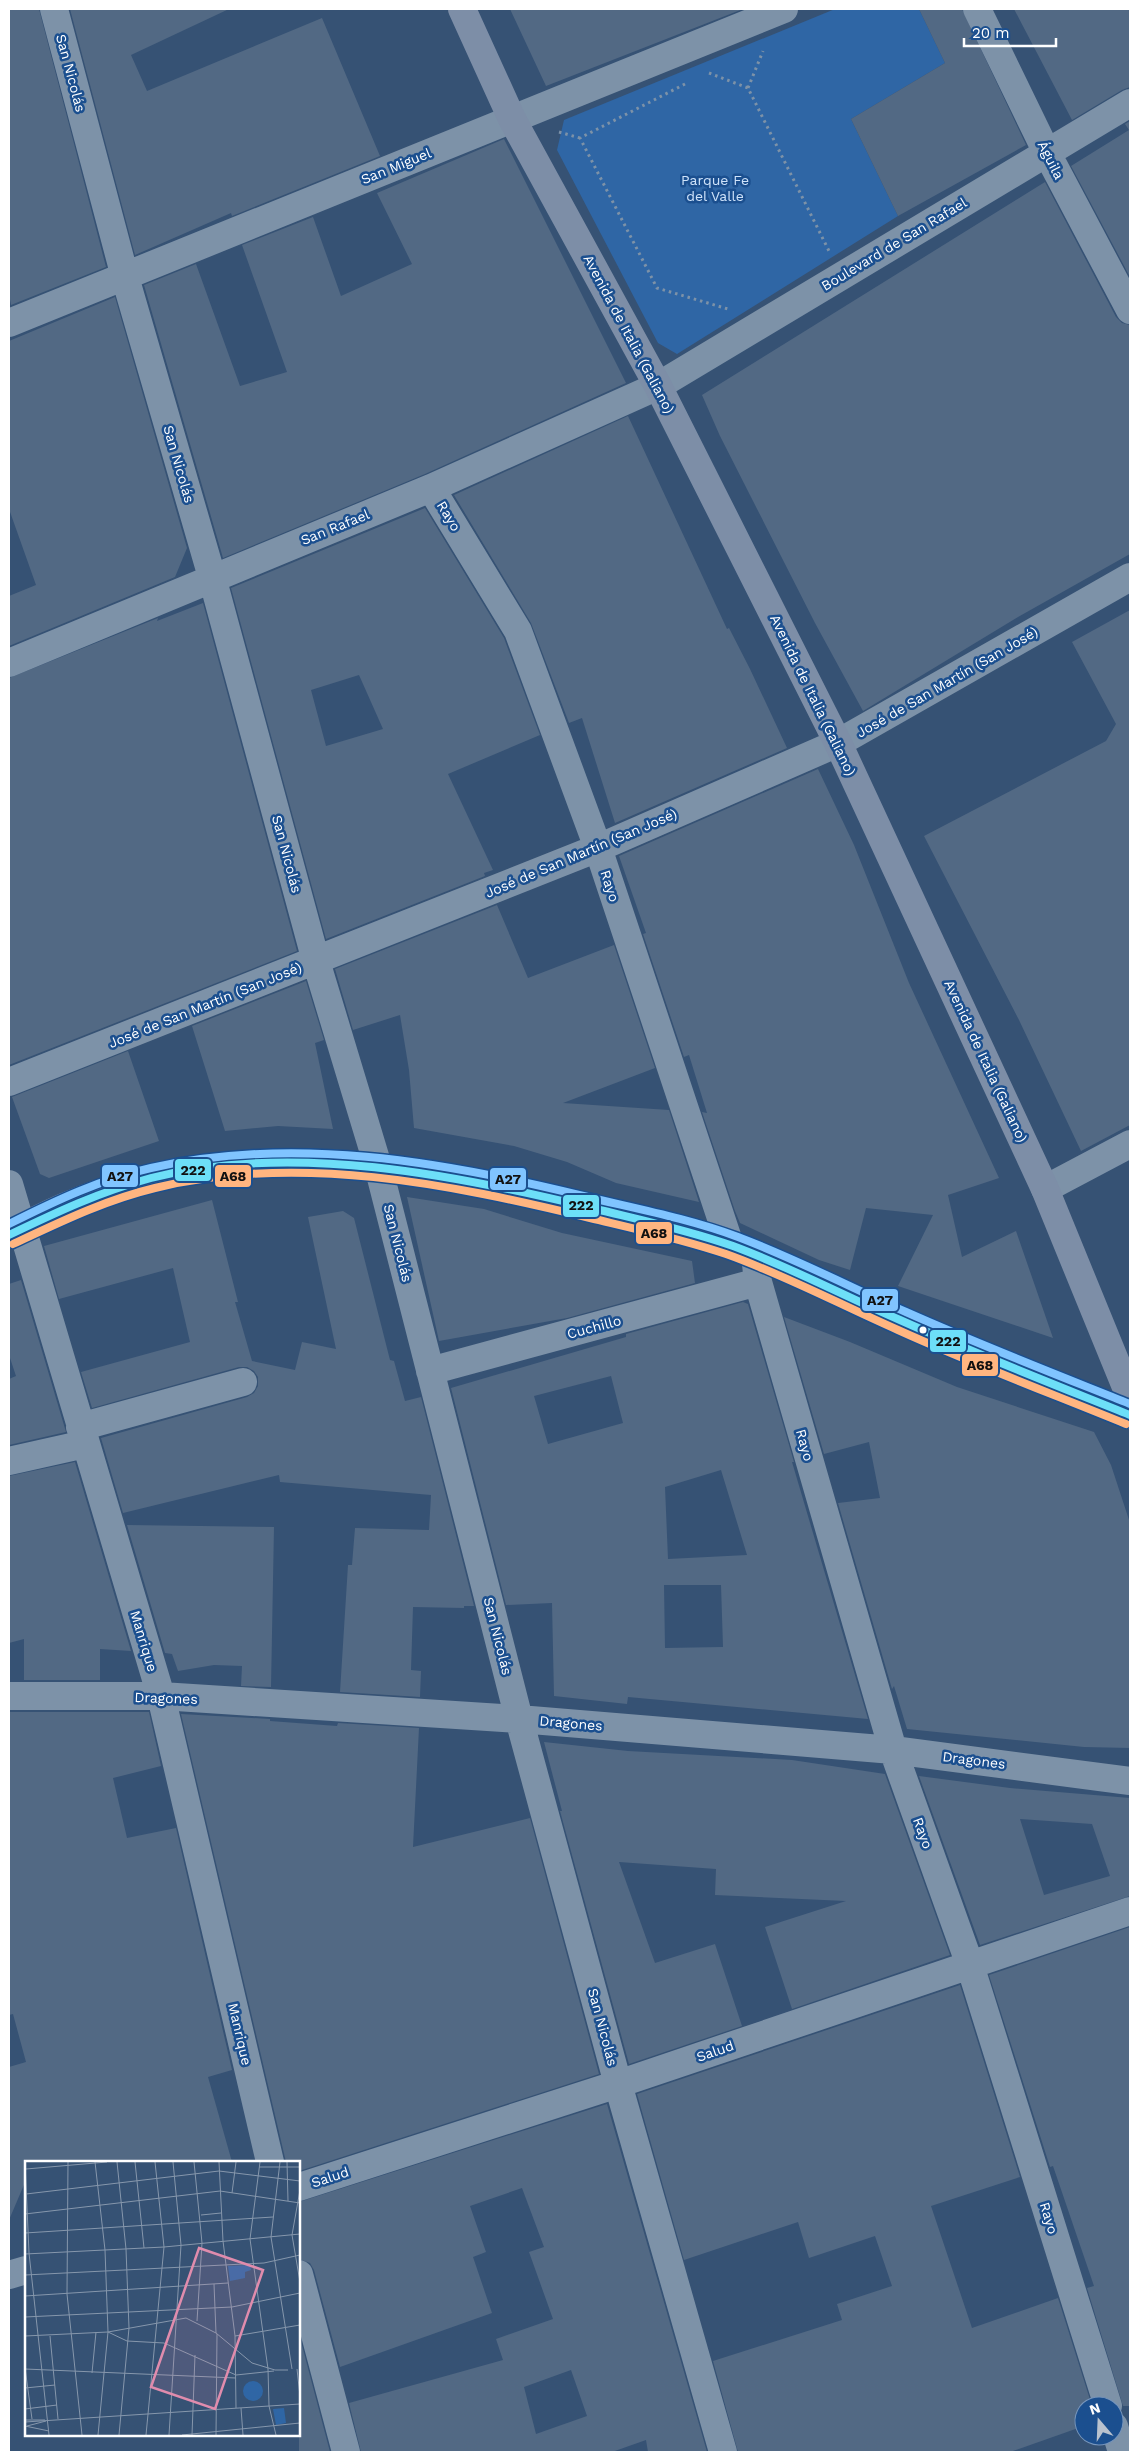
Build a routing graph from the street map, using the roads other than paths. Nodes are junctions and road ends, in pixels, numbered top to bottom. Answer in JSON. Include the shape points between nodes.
{"nodes":[{"id":1,"x":54,"y":9,"type":"edge"},
{"id":2,"x":462,"y":9,"type":"edge"},
{"id":3,"x":784,"y":9,"type":"edge"},
{"id":4,"x":977,"y":9,"type":"edge"},
{"id":5,"x":1130,"y":103,"type":"edge"},
{"id":6,"x":512,"y":119,"type":"junction"},
{"id":7,"x":1047,"y":153,"type":"junction"},
{"id":8,"x":125,"y":277,"type":"junction"},
{"id":9,"x":1130,"y":310,"type":"edge"},
{"id":10,"x":9,"y":323,"type":"edge"},
{"id":11,"x":658,"y":386,"type":"junction"},
{"id":12,"x":431,"y":488,"type":"junction"},
{"id":13,"x":212,"y":577,"type":"junction"},
{"id":14,"x":1130,"y":577,"type":"edge"},
{"id":15,"x":9,"y":663,"type":"edge"},
{"id":16,"x":838,"y":744,"type":"junction"},
{"id":17,"x":598,"y":848,"type":"junction"},
{"id":18,"x":316,"y":961,"type":"junction"},
{"id":19,"x":9,"y":1082,"type":"edge"},
{"id":20,"x":1130,"y":1144,"type":"edge"},
{"id":21,"x":378,"y":1166,"type":"junction"},
{"id":22,"x":9,"y":1184,"type":"edge"},
{"id":23,"x":1045,"y":1190,"type":"junction"},
{"id":24,"x":14,"y":1231,"type":"edge"},
{"id":25,"x":743,"y":1250,"type":"junction"},
{"id":26,"x":758,"y":1282,"type":"junction"},
{"id":27,"x":430,"y":1371,"type":"junction"},
{"id":28,"x":243,"y":1382,"type":"dead end"},
{"id":29,"x":1130,"y":1397,"type":"edge"},
{"id":30,"x":1130,"y":1415,"type":"edge"},
{"id":31,"x":83,"y":1435,"type":"junction"},
{"id":32,"x":9,"y":1461,"type":"edge"},
{"id":33,"x":9,"y":1696,"type":"edge"},
{"id":34,"x":161,"y":1696,"type":"junction"},
{"id":35,"x":519,"y":1719,"type":"junction"},
{"id":36,"x":893,"y":1750,"type":"junction"},
{"id":37,"x":1130,"y":1781,"type":"edge"},
{"id":38,"x":1130,"y":1911,"type":"edge"},
{"id":39,"x":970,"y":1965,"type":"junction"},
{"id":40,"x":618,"y":2084,"type":"junction"},
{"id":41,"x":270,"y":2161,"type":"edge"},
{"id":42,"x":300,"y":2187,"type":"edge"},
{"id":43,"x":25,"y":2270,"type":"edge"},
{"id":44,"x":9,"y":2276,"type":"edge"},
{"id":45,"x":300,"y":2278,"type":"edge"},
{"id":46,"x":1105,"y":2396,"type":"edge"},
{"id":47,"x":346,"y":2452,"type":"edge"},
{"id":48,"x":723,"y":2452,"type":"edge"}],
"edges":[{"from":1,"to":8,"type":"street","name":"San Nicolás"},
{"from":2,"to":6,"type":"main road","name":"Avenida de Italia (Galiano)"},
{"from":3,"to":6,"type":"street","name":"San Miguel"},
{"from":4,"to":7,"type":"street","name":"Águila"},
{"from":5,"to":7,"type":"street","name":"Boulevard de San Rafael"},
{"from":6,"to":8,"type":"street","name":"San Miguel"},
{"from":6,"to":11,"type":"main road","name":"Avenida de Italia (Galiano)"},
{"from":7,"to":9,"type":"street","name":"Águila"},
{"from":7,"to":11,"type":"street","name":"Boulevard de San Rafael"},
{"from":8,"to":10,"type":"street","name":"San Miguel"},
{"from":8,"to":13,"type":"street","name":"San Nicolás"},
{"from":11,"to":12,"type":"street","name":"San Rafael"},
{"from":11,"to":16,"type":"main road","name":"Avenida de Italia (Galiano)"},
{"from":12,"to":13,"type":"street","name":"San Rafael"},
{"from":12,"to":17,"type":"street","name":"Rayo","via":[[518,631]]},
{"from":13,"to":15,"type":"street","name":"San Rafael"},
{"from":13,"to":18,"type":"street","name":"San Nicolás"},
{"from":14,"to":16,"type":"street","name":"José de San Martín (San José)"},
{"from":16,"to":17,"type":"street","name":"José de San Martín (San José)"},
{"from":16,"to":23,"type":"main road","name":"Avenida de Italia (Galiano)"},
{"from":17,"to":18,"type":"street","name":"José de San Martín (San José)"},
{"from":17,"to":25,"type":"street","name":"Rayo"},
{"from":18,"to":19,"type":"street","name":"José de San Martín (San José)"},
{"from":18,"to":21,"type":"street","name":"San Nicolás"},
{"from":20,"to":23,"type":"street"},
{"from":21,"to":24,"type":"main road","via":[[247,1163],[176,1172],[113,1189]]},
{"from":21,"to":25,"type":"main road","via":[[508,1188]]},
{"from":21,"to":27,"type":"street","name":"San Nicolás"},
{"from":22,"to":24,"type":"street","name":"Manrique"},
{"from":23,"to":29,"type":"main road","name":"Avenida de Italia (Galiano)"},
{"from":24,"to":31,"type":"street","name":"Manrique"},
{"from":25,"to":26,"type":"street","name":"Rayo"},
{"from":25,"to":30,"type":"main road","via":[[922,1330]]},
{"from":26,"to":27,"type":"street","name":"Cuchillo"},
{"from":26,"to":36,"type":"street","name":"Rayo"},
{"from":27,"to":35,"type":"street","name":"San Nicolás"},
{"from":28,"to":31,"type":"street"},
{"from":31,"to":32,"type":"street"},
{"from":31,"to":34,"type":"street","name":"Manrique"},
{"from":33,"to":34,"type":"street","name":"Dragones"},
{"from":34,"to":35,"type":"street","name":"Dragones"},
{"from":34,"to":41,"type":"street","name":"Manrique"},
{"from":35,"to":36,"type":"street","name":"Dragones"},
{"from":35,"to":40,"type":"street","name":"San Nicolás"},
{"from":36,"to":37,"type":"street","name":"Dragones"},
{"from":36,"to":39,"type":"street","name":"Rayo"},
{"from":38,"to":39,"type":"street","name":"Salud"},
{"from":39,"to":40,"type":"street","name":"Salud"},
{"from":39,"to":46,"type":"street","name":"Rayo"},
{"from":40,"to":42,"type":"street","name":"Salud"},
{"from":40,"to":48,"type":"street","name":"San Nicolás"},
{"from":43,"to":44,"type":"street"},
{"from":45,"to":47,"type":"street"}]}
